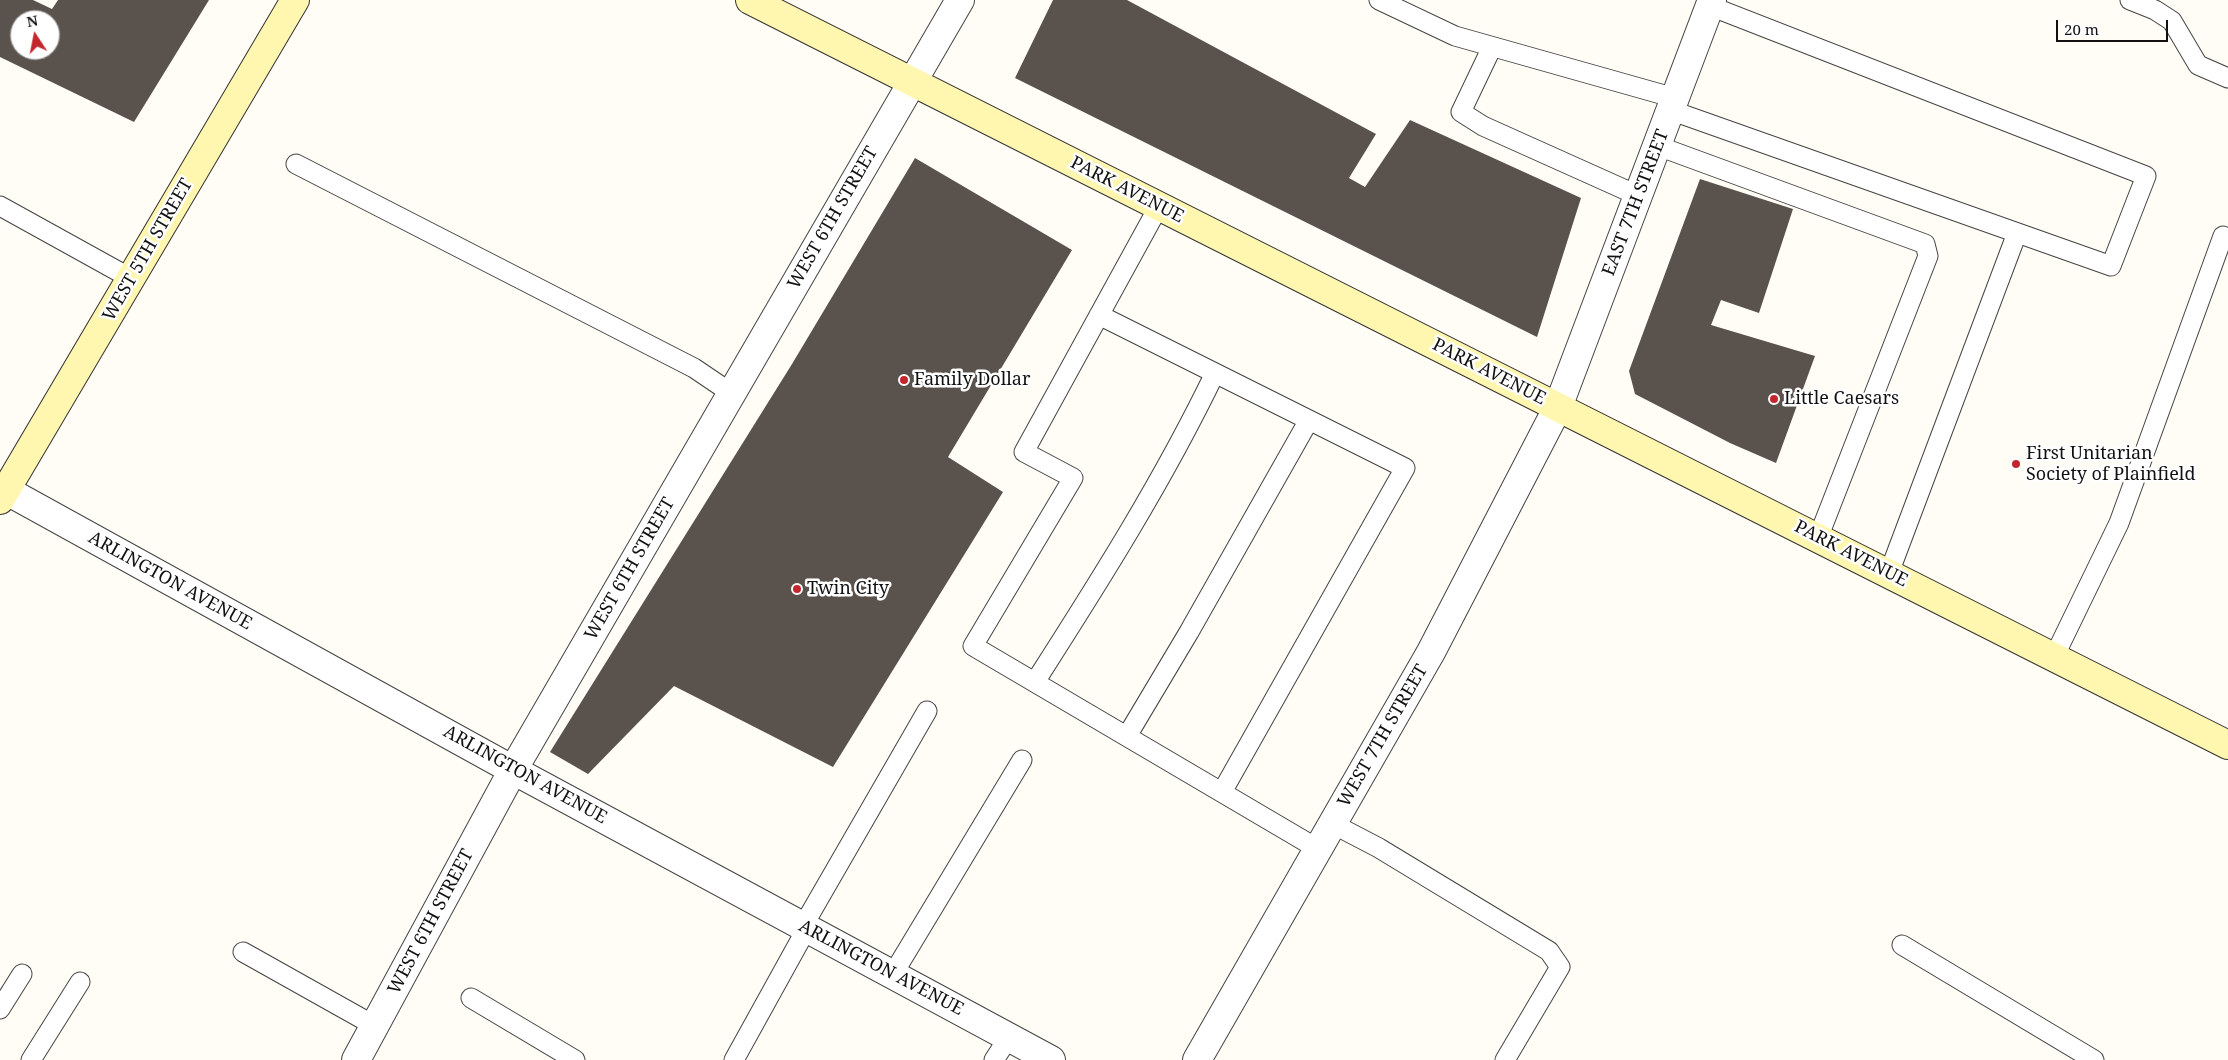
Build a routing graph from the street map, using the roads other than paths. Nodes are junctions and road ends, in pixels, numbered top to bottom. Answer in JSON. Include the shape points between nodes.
{"nodes":[{"id":1,"x":295,"y":0,"type":"edge"},
{"id":2,"x":750,"y":0,"type":"edge"},
{"id":3,"x":960,"y":0,"type":"edge"},
{"id":4,"x":1379,"y":0,"type":"edge"},
{"id":5,"x":2130,"y":0,"type":"edge"},
{"id":6,"x":1711,"y":3,"type":"edge"},
{"id":7,"x":1492,"y":47,"type":"junction"},
{"id":8,"x":2228,"y":78,"type":"edge"},
{"id":9,"x":911,"y":82,"type":"junction"},
{"id":10,"x":1673,"y":104,"type":"junction"},
{"id":11,"x":1658,"y":146,"type":"junction"},
{"id":12,"x":296,"y":164,"type":"dead end"},
{"id":13,"x":1639,"y":196,"type":"junction"},
{"id":14,"x":0,"y":206,"type":"edge"},
{"id":15,"x":1159,"y":206,"type":"junction"},
{"id":16,"x":2017,"y":233,"type":"junction"},
{"id":17,"x":2223,"y":236,"type":"dead end"},
{"id":18,"x":132,"y":279,"type":"junction"},
{"id":19,"x":1099,"y":315,"type":"junction"},
{"id":20,"x":1215,"y":373,"type":"junction"},
{"id":21,"x":731,"y":393,"type":"junction"},
{"id":22,"x":1558,"y":407,"type":"junction"},
{"id":23,"x":1309,"y":420,"type":"junction"},
{"id":24,"x":2,"y":492,"type":"edge"},
{"id":25,"x":1818,"y":538,"type":"junction"},
{"id":26,"x":1889,"y":573,"type":"junction"},
{"id":27,"x":2054,"y":657,"type":"junction"},
{"id":28,"x":1035,"y":682,"type":"junction"},
{"id":29,"x":927,"y":712,"type":"dead end"},
{"id":30,"x":1127,"y":736,"type":"junction"},
{"id":31,"x":2228,"y":745,"type":"edge"},
{"id":32,"x":1022,"y":760,"type":"dead end"},
{"id":33,"x":513,"y":770,"type":"junction"},
{"id":34,"x":1222,"y":792,"type":"junction"},
{"id":35,"x":1333,"y":824,"type":"junction"},
{"id":36,"x":1318,"y":849,"type":"junction"},
{"id":37,"x":805,"y":927,"type":"junction"},
{"id":38,"x":1902,"y":945,"type":"dead end"},
{"id":39,"x":243,"y":952,"type":"dead end"},
{"id":40,"x":22,"y":974,"type":"dead end"},
{"id":41,"x":893,"y":974,"type":"junction"},
{"id":42,"x":80,"y":982,"type":"dead end"},
{"id":43,"x":471,"y":998,"type":"dead end"},
{"id":44,"x":0,"y":1009,"type":"edge"},
{"id":45,"x":375,"y":1026,"type":"junction"},
{"id":46,"x":1008,"y":1037,"type":"junction"},
{"id":47,"x":31,"y":1060,"type":"edge"},
{"id":48,"x":357,"y":1060,"type":"edge"},
{"id":49,"x":575,"y":1060,"type":"edge"},
{"id":50,"x":734,"y":1060,"type":"edge"},
{"id":51,"x":994,"y":1060,"type":"edge"},
{"id":52,"x":1051,"y":1060,"type":"edge"},
{"id":53,"x":1197,"y":1060,"type":"edge"},
{"id":54,"x":1505,"y":1060,"type":"edge"},
{"id":55,"x":2094,"y":1060,"type":"edge"}],
"edges":[{"from":1,"to":18,"type":"main road","name":"WEST 5TH STREET"},
{"from":2,"to":9,"type":"main road","name":"PARK AVENUE"},
{"from":3,"to":9,"type":"street","name":"WEST 6TH STREET"},
{"from":4,"to":7,"type":"lane","via":[[1456,36]]},
{"from":5,"to":8,"type":"lane","via":[[2172,20],[2198,65]]},
{"from":6,"to":10,"type":"street","name":"EAST 7TH STREET"},
{"from":6,"to":16,"type":"lane","via":[[2146,176],[2111,266]]},
{"from":7,"to":10,"type":"lane"},
{"from":7,"to":13,"type":"lane","via":[[1461,112],[1483,126]]},
{"from":9,"to":15,"type":"main road","name":"PARK AVENUE"},
{"from":9,"to":21,"type":"street","name":"WEST 6TH STREET"},
{"from":10,"to":11,"type":"street","name":"EAST 7TH STREET"},
{"from":10,"to":16,"type":"lane"},
{"from":11,"to":13,"type":"street","name":"EAST 7TH STREET"},
{"from":11,"to":25,"type":"lane","via":[[1925,244],[1928,256]]},
{"from":12,"to":21,"type":"lane","via":[[694,368]]},
{"from":13,"to":22,"type":"street","name":"EAST 7TH STREET"},
{"from":14,"to":18,"type":"lane"},
{"from":15,"to":19,"type":"lane"},
{"from":15,"to":22,"type":"main road","name":"PARK AVENUE"},
{"from":16,"to":26,"type":"lane"},
{"from":17,"to":27,"type":"lane","via":[[2119,523]]},
{"from":18,"to":24,"type":"main road","name":"WEST 5TH STREET"},
{"from":19,"to":20,"type":"lane"},
{"from":19,"to":28,"type":"lane","via":[[1024,452],[1073,478],[973,646]]},
{"from":20,"to":23,"type":"lane"},
{"from":20,"to":28,"type":"lane","via":[[1176,452]]},
{"from":21,"to":33,"type":"street","name":"WEST 6TH STREET"},
{"from":22,"to":25,"type":"main road","name":"PARK AVENUE"},
{"from":22,"to":35,"type":"street","name":"WEST 7TH STREET","via":[[1431,652]]},
{"from":23,"to":30,"type":"lane"},
{"from":23,"to":34,"type":"lane","via":[[1405,468]]},
{"from":24,"to":33,"type":"street","name":"ARLINGTON AVENUE"},
{"from":25,"to":26,"type":"main road","name":"PARK AVENUE"},
{"from":26,"to":27,"type":"main road","name":"PARK AVENUE"},
{"from":27,"to":31,"type":"main road","name":"PARK AVENUE"},
{"from":28,"to":30,"type":"lane"},
{"from":29,"to":37,"type":"lane"},
{"from":30,"to":34,"type":"lane"},
{"from":32,"to":41,"type":"lane"},
{"from":33,"to":37,"type":"street","name":"ARLINGTON AVENUE"},
{"from":33,"to":45,"type":"street","name":"WEST 6TH STREET"},
{"from":34,"to":36,"type":"lane"},
{"from":35,"to":36,"type":"street","name":"WEST 7TH STREET"},
{"from":35,"to":54,"type":"lane","via":[[1379,848],[1549,951],[1560,967]]},
{"from":36,"to":53,"type":"street","name":"WEST 7TH STREET"},
{"from":37,"to":41,"type":"street","name":"ARLINGTON AVENUE"},
{"from":37,"to":50,"type":"lane"},
{"from":38,"to":55,"type":"lane"},
{"from":39,"to":45,"type":"lane"},
{"from":40,"to":44,"type":"lane"},
{"from":41,"to":46,"type":"street","name":"ARLINGTON AVENUE"},
{"from":42,"to":47,"type":"lane"},
{"from":43,"to":49,"type":"lane"},
{"from":45,"to":48,"type":"street","name":"WEST 6TH STREET"},
{"from":46,"to":51,"type":"lane"},
{"from":46,"to":52,"type":"street","name":"ARLINGTON AVENUE"}]}
